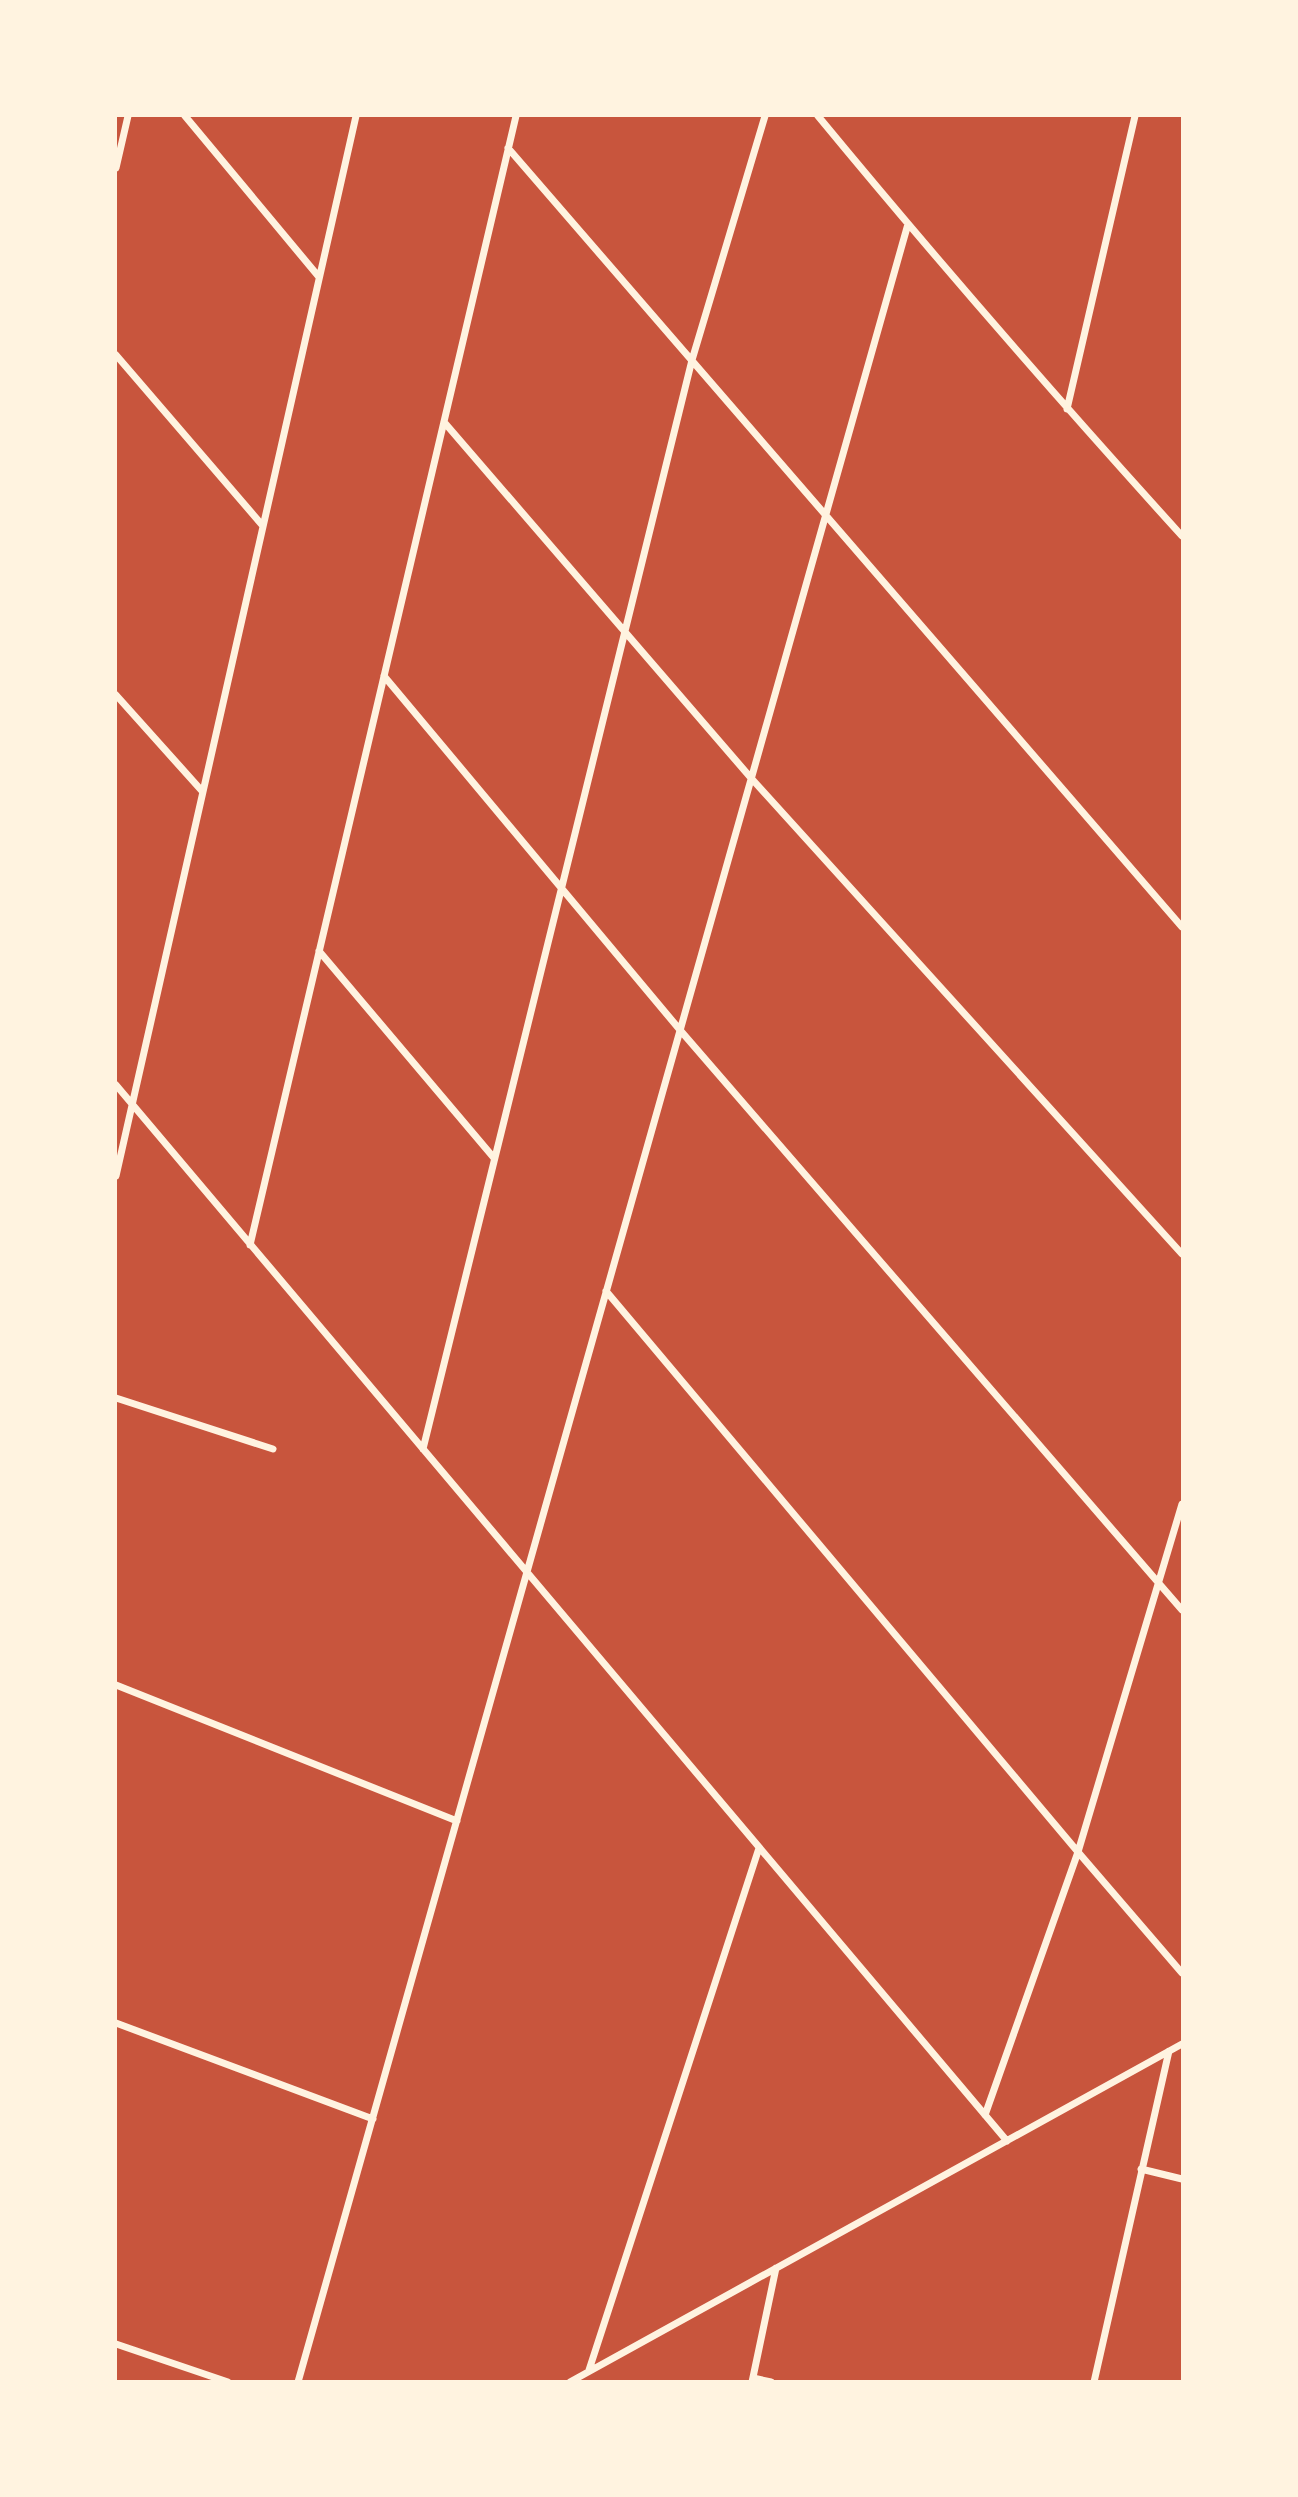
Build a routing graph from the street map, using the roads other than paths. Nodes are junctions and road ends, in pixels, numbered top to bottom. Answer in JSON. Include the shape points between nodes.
{"nodes":[{"id":1,"x":128,"y":116,"type":"edge"},
{"id":2,"x":185,"y":116,"type":"edge"},
{"id":3,"x":356,"y":116,"type":"edge"},
{"id":4,"x":516,"y":116,"type":"edge"},
{"id":5,"x":765,"y":116,"type":"edge"},
{"id":6,"x":818,"y":116,"type":"edge"},
{"id":7,"x":1135,"y":116,"type":"edge"},
{"id":8,"x":508,"y":148,"type":"junction"},
{"id":9,"x":116,"y":168,"type":"edge"},
{"id":10,"x":908,"y":224,"type":"junction"},
{"id":11,"x":319,"y":277,"type":"junction"},
{"id":12,"x":116,"y":355,"type":"edge"},
{"id":13,"x":692,"y":360,"type":"junction"},
{"id":14,"x":1067,"y":409,"type":"junction"},
{"id":15,"x":444,"y":422,"type":"junction"},
{"id":16,"x":825,"y":515,"type":"junction"},
{"id":17,"x":263,"y":526,"type":"junction"},
{"id":18,"x":1182,"y":536,"type":"edge"},
{"id":19,"x":625,"y":632,"type":"junction"},
{"id":20,"x":384,"y":676,"type":"junction"},
{"id":21,"x":116,"y":695,"type":"edge"},
{"id":22,"x":751,"y":778,"type":"junction"},
{"id":23,"x":202,"y":791,"type":"junction"},
{"id":24,"x":561,"y":888,"type":"junction"},
{"id":25,"x":1182,"y":927,"type":"edge"},
{"id":26,"x":319,"y":951,"type":"junction"},
{"id":27,"x":680,"y":1030,"type":"junction"},
{"id":28,"x":116,"y":1085,"type":"edge"},
{"id":29,"x":132,"y":1104,"type":"junction"},
{"id":30,"x":494,"y":1158,"type":"junction"},
{"id":31,"x":116,"y":1176,"type":"edge"},
{"id":32,"x":250,"y":1245,"type":"junction"},
{"id":33,"x":1182,"y":1254,"type":"edge"},
{"id":34,"x":606,"y":1292,"type":"junction"},
{"id":35,"x":116,"y":1398,"type":"edge"},
{"id":36,"x":272,"y":1449,"type":"dead end"},
{"id":37,"x":422,"y":1449,"type":"junction"},
{"id":38,"x":1182,"y":1504,"type":"edge"},
{"id":39,"x":527,"y":1572,"type":"junction"},
{"id":40,"x":1160,"y":1584,"type":"junction"},
{"id":41,"x":1182,"y":1610,"type":"edge"},
{"id":42,"x":116,"y":1685,"type":"edge"},
{"id":43,"x":457,"y":1821,"type":"junction"},
{"id":44,"x":759,"y":1849,"type":"junction"},
{"id":45,"x":1078,"y":1852,"type":"junction"},
{"id":46,"x":1182,"y":1973,"type":"edge"},
{"id":47,"x":116,"y":2023,"type":"edge"},
{"id":48,"x":1182,"y":2044,"type":"edge"},
{"id":49,"x":1169,"y":2051,"type":"junction"},
{"id":50,"x":985,"y":2115,"type":"junction"},
{"id":51,"x":373,"y":2119,"type":"junction"},
{"id":52,"x":1007,"y":2141,"type":"junction"},
{"id":53,"x":1141,"y":2169,"type":"junction"},
{"id":54,"x":1182,"y":2179,"type":"edge"},
{"id":55,"x":776,"y":2268,"type":"junction"},
{"id":56,"x":116,"y":2344,"type":"edge"},
{"id":57,"x":589,"y":2371,"type":"junction"},
{"id":58,"x":753,"y":2380,"type":"edge"},
{"id":59,"x":228,"y":2382,"type":"edge"},
{"id":60,"x":298,"y":2382,"type":"edge"},
{"id":61,"x":570,"y":2382,"type":"edge"},
{"id":62,"x":771,"y":2382,"type":"edge"},
{"id":63,"x":1094,"y":2382,"type":"edge"}],
"edges":[{"from":1,"to":9,"type":"street"},
{"from":2,"to":11,"type":"street"},
{"from":3,"to":11,"type":"street"},
{"from":4,"to":8,"type":"street"},
{"from":5,"to":13,"type":"street"},
{"from":6,"to":10,"type":"street"},
{"from":7,"to":14,"type":"street"},
{"from":8,"to":13,"type":"street"},
{"from":8,"to":15,"type":"street"},
{"from":10,"to":14,"type":"street"},
{"from":10,"to":16,"type":"street"},
{"from":11,"to":17,"type":"street"},
{"from":12,"to":17,"type":"street"},
{"from":13,"to":16,"type":"street"},
{"from":13,"to":19,"type":"street"},
{"from":14,"to":18,"type":"street"},
{"from":15,"to":19,"type":"street"},
{"from":15,"to":20,"type":"street"},
{"from":16,"to":22,"type":"street"},
{"from":16,"to":25,"type":"street"},
{"from":17,"to":23,"type":"street"},
{"from":19,"to":22,"type":"street"},
{"from":19,"to":24,"type":"street"},
{"from":20,"to":24,"type":"street"},
{"from":20,"to":26,"type":"street"},
{"from":21,"to":23,"type":"street"},
{"from":22,"to":27,"type":"street"},
{"from":22,"to":33,"type":"street"},
{"from":23,"to":29,"type":"street"},
{"from":24,"to":27,"type":"street"},
{"from":24,"to":30,"type":"street"},
{"from":26,"to":30,"type":"street"},
{"from":26,"to":32,"type":"street"},
{"from":27,"to":34,"type":"street"},
{"from":27,"to":40,"type":"street"},
{"from":28,"to":29,"type":"street"},
{"from":29,"to":31,"type":"street"},
{"from":29,"to":32,"type":"street"},
{"from":30,"to":37,"type":"street"},
{"from":32,"to":37,"type":"street"},
{"from":34,"to":39,"type":"street"},
{"from":34,"to":45,"type":"street"},
{"from":35,"to":36,"type":"street"},
{"from":37,"to":39,"type":"street"},
{"from":38,"to":40,"type":"street"},
{"from":39,"to":43,"type":"street"},
{"from":39,"to":44,"type":"street"},
{"from":40,"to":41,"type":"street"},
{"from":40,"to":45,"type":"street"},
{"from":42,"to":43,"type":"street"},
{"from":43,"to":51,"type":"street"},
{"from":44,"to":50,"type":"street"},
{"from":44,"to":57,"type":"street"},
{"from":45,"to":46,"type":"street"},
{"from":45,"to":50,"type":"street"},
{"from":47,"to":51,"type":"street"},
{"from":48,"to":49,"type":"street"},
{"from":49,"to":52,"type":"street"},
{"from":49,"to":53,"type":"street"},
{"from":50,"to":52,"type":"street"},
{"from":51,"to":60,"type":"street"},
{"from":52,"to":55,"type":"street"},
{"from":53,"to":54,"type":"street"},
{"from":53,"to":63,"type":"street"},
{"from":55,"to":57,"type":"street"},
{"from":55,"to":58,"type":"street"},
{"from":56,"to":59,"type":"street"},
{"from":57,"to":61,"type":"street"},
{"from":58,"to":62,"type":"street"}]}
